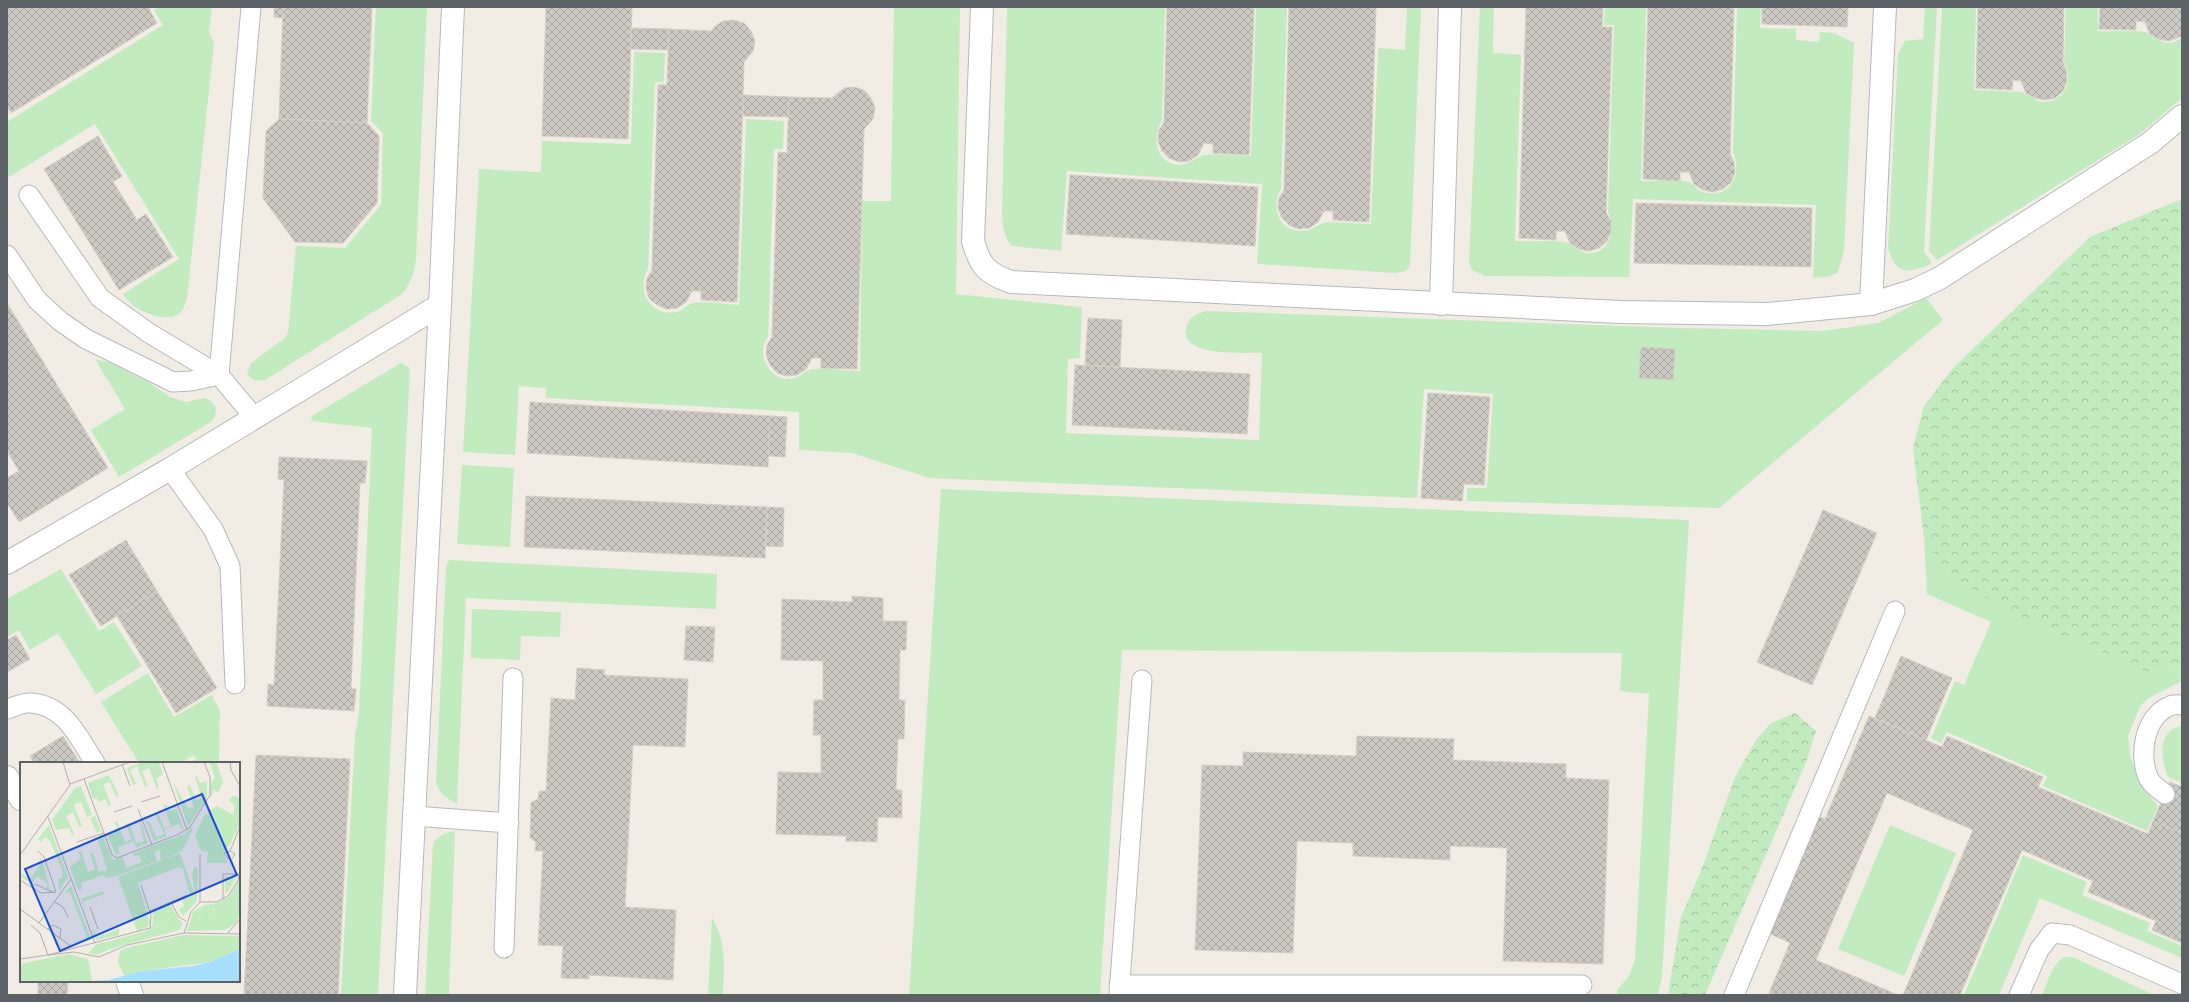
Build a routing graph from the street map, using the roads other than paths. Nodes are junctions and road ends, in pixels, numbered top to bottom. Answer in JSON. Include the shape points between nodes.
{"nodes":[{"id":1,"x":251,"y":7,"type":"edge"},
{"id":2,"x":453,"y":7,"type":"edge"},
{"id":3,"x":982,"y":7,"type":"edge"},
{"id":4,"x":1450,"y":7,"type":"edge"},
{"id":5,"x":1885,"y":7,"type":"edge"},
{"id":6,"x":2182,"y":116,"type":"edge"},
{"id":7,"x":29,"y":195,"type":"dead end"},
{"id":8,"x":7,"y":255,"type":"edge"},
{"id":9,"x":1441,"y":304,"type":"junction"},
{"id":10,"x":1871,"y":304,"type":"junction"},
{"id":11,"x":440,"y":305,"type":"junction"},
{"id":12,"x":219,"y":375,"type":"junction"},
{"id":13,"x":254,"y":417,"type":"junction"},
{"id":14,"x":170,"y":469,"type":"junction"},
{"id":15,"x":7,"y":563,"type":"edge"},
{"id":16,"x":1895,"y":611,"type":"dead end"},
{"id":17,"x":513,"y":678,"type":"dead end"},
{"id":18,"x":1142,"y":680,"type":"dead end"},
{"id":19,"x":235,"y":684,"type":"dead end"},
{"id":20,"x":2182,"y":705,"type":"edge"},
{"id":21,"x":7,"y":709,"type":"edge"},
{"id":22,"x":94,"y":762,"type":"edge"},
{"id":23,"x":7,"y":777,"type":"edge"},
{"id":24,"x":2165,"y":794,"type":"dead end"},
{"id":25,"x":20,"y":797,"type":"edge"},
{"id":26,"x":414,"y":816,"type":"junction"},
{"id":27,"x":509,"y":824,"type":"junction"},
{"id":28,"x":504,"y":948,"type":"dead end"},
{"id":29,"x":127,"y":982,"type":"edge"},
{"id":30,"x":2182,"y":984,"type":"edge"},
{"id":31,"x":1582,"y":985,"type":"dead end"},
{"id":32,"x":1119,"y":990,"type":"edge"},
{"id":33,"x":1386,"y":990,"type":"edge"},
{"id":34,"x":132,"y":995,"type":"edge"},
{"id":35,"x":405,"y":995,"type":"edge"},
{"id":36,"x":1734,"y":995,"type":"edge"},
{"id":37,"x":2020,"y":995,"type":"edge"}],
"edges":[{"from":1,"to":12,"type":"lane"},
{"from":2,"to":11,"type":"street"},
{"from":3,"to":9,"type":"street","via":[[973,241],[978,260],[991,275],[1011,282]]},
{"from":4,"to":9,"type":"street"},
{"from":5,"to":10,"type":"street"},
{"from":6,"to":10,"type":"street","via":[[2150,143],[1940,278],[1915,290]]},
{"from":7,"to":12,"type":"lane","via":[[100,298],[149,333]]},
{"from":8,"to":12,"type":"lane","via":[[37,300],[60,321],[86,339],[173,382]]},
{"from":9,"to":10,"type":"street","via":[[1621,312],[1766,314]]},
{"from":11,"to":13,"type":"street"},
{"from":11,"to":26,"type":"street"},
{"from":12,"to":13,"type":"lane"},
{"from":13,"to":14,"type":"street"},
{"from":14,"to":15,"type":"street"},
{"from":14,"to":19,"type":"lane","via":[[213,529],[230,566]]},
{"from":16,"to":36,"type":"lane"},
{"from":17,"to":27,"type":"lane"},
{"from":18,"to":32,"type":"lane"},
{"from":20,"to":24,"type":"lane","via":[[2170,705],[2158,714],[2149,729],[2144,746],[2144,764],[2150,780]]},
{"from":21,"to":22,"type":"lane","via":[[30,703],[48,707],[69,721]]},
{"from":23,"to":25,"type":"street"},
{"from":26,"to":27,"type":"lane"},
{"from":26,"to":35,"type":"street"},
{"from":27,"to":28,"type":"lane"},
{"from":29,"to":34,"type":"street"},
{"from":30,"to":37,"type":"lane","via":[[2070,935],[2052,933],[2039,950]]},
{"from":31,"to":33,"type":"lane"},
{"from":32,"to":33,"type":"lane"}]}
